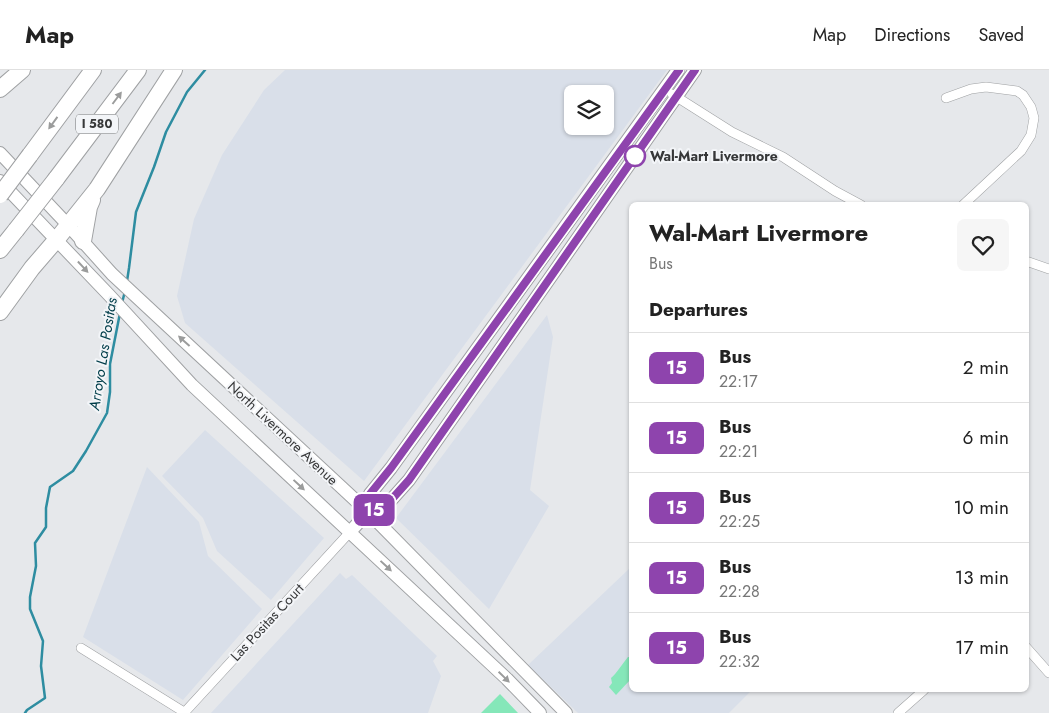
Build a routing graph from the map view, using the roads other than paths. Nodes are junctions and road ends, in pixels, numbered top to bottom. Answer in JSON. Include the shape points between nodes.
{"nodes":[{"id":1,"x":22,"y":70,"type":"edge"},
{"id":2,"x":93,"y":70,"type":"edge"},
{"id":3,"x":138,"y":70,"type":"edge"},
{"id":4,"x":174,"y":70,"type":"edge"},
{"id":5,"x":678,"y":70,"type":"edge"},
{"id":6,"x":695,"y":70,"type":"edge"},
{"id":7,"x":1,"y":88,"type":"edge"},
{"id":8,"x":665,"y":88,"type":"junction"},
{"id":9,"x":677,"y":97,"type":"junction"},
{"id":10,"x":946,"y":98,"type":"dead end"},
{"id":11,"x":0,"y":154,"type":"edge"},
{"id":12,"x":0,"y":181,"type":"edge"},
{"id":13,"x":97,"y":189,"type":"junction"},
{"id":14,"x":0,"y":194,"type":"edge"},
{"id":15,"x":855,"y":202,"type":"edge"},
{"id":16,"x":966,"y":202,"type":"edge"},
{"id":17,"x":68,"y":225,"type":"junction"},
{"id":18,"x":57,"y":239,"type":"junction"},
{"id":19,"x":83,"y":242,"type":"junction"},
{"id":20,"x":0,"y":250,"type":"edge"},
{"id":21,"x":1029,"y":262,"type":"edge"},
{"id":22,"x":1049,"y":268,"type":"edge"},
{"id":23,"x":0,"y":312,"type":"edge"},
{"id":24,"x":368,"y":512,"type":"junction"},
{"id":25,"x":350,"y":532,"type":"junction"},
{"id":26,"x":81,"y":648,"type":"dead end"},
{"id":27,"x":1029,"y":650,"type":"edge"},
{"id":28,"x":1049,"y":673,"type":"edge"},
{"id":29,"x":922,"y":692,"type":"edge"},
{"id":30,"x":184,"y":712,"type":"edge"},
{"id":31,"x":540,"y":713,"type":"edge"},
{"id":32,"x":566,"y":713,"type":"edge"},
{"id":33,"x":898,"y":713,"type":"edge"}],
"edges":[{"from":1,"to":7,"type":"highway"},
{"from":2,"to":14,"type":"highway","number":"I 580","one_way":true,"bridge":true},
{"from":20,"to":3,"type":"highway","number":"I 580","one_way":true,"bridge":true},
{"from":4,"to":13,"type":"highway"},
{"from":5,"to":8,"type":"main road"},
{"from":6,"to":9,"type":"main road"},
{"from":8,"to":9,"type":"street"},
{"from":8,"to":24,"type":"main road","via":[[370,494]]},
{"from":9,"to":15,"type":"street"},
{"from":9,"to":24,"type":"main road","via":[[409,480],[384,508]]},
{"from":10,"to":16,"type":"street","via":[[971,89],[1017,91],[1031,107],[1034,118],[1031,135],[1021,150]]},
{"from":11,"to":17,"type":"main road","name":"North Livermore Avenue"},
{"from":12,"to":18,"type":"main road","name":"North Livermore Avenue"},
{"from":13,"to":17,"type":"highway"},
{"from":13,"to":19,"type":"highway","via":[[89,207]]},
{"from":17,"to":18,"type":"highway"},
{"from":17,"to":19,"type":"main road","name":"North Livermore Avenue"},
{"from":18,"to":23,"type":"highway"},
{"from":18,"to":25,"type":"main road","name":"North Livermore Avenue","one_way":true,"via":[[192,385]]},
{"from":24,"to":19,"type":"main road","name":"North Livermore Avenue","one_way":true,"via":[[112,274]]},
{"from":21,"to":22,"type":"street"},
{"from":24,"to":25,"type":"main road"},
{"from":24,"to":32,"type":"main road","name":"North Livermore Avenue"},
{"from":25,"to":30,"type":"street","name":"Las Positas Court"},
{"from":25,"to":31,"type":"main road","name":"North Livermore Avenue","one_way":true},
{"from":26,"to":30,"type":"street"},
{"from":27,"to":28,"type":"street"},
{"from":29,"to":33,"type":"street"}]}
